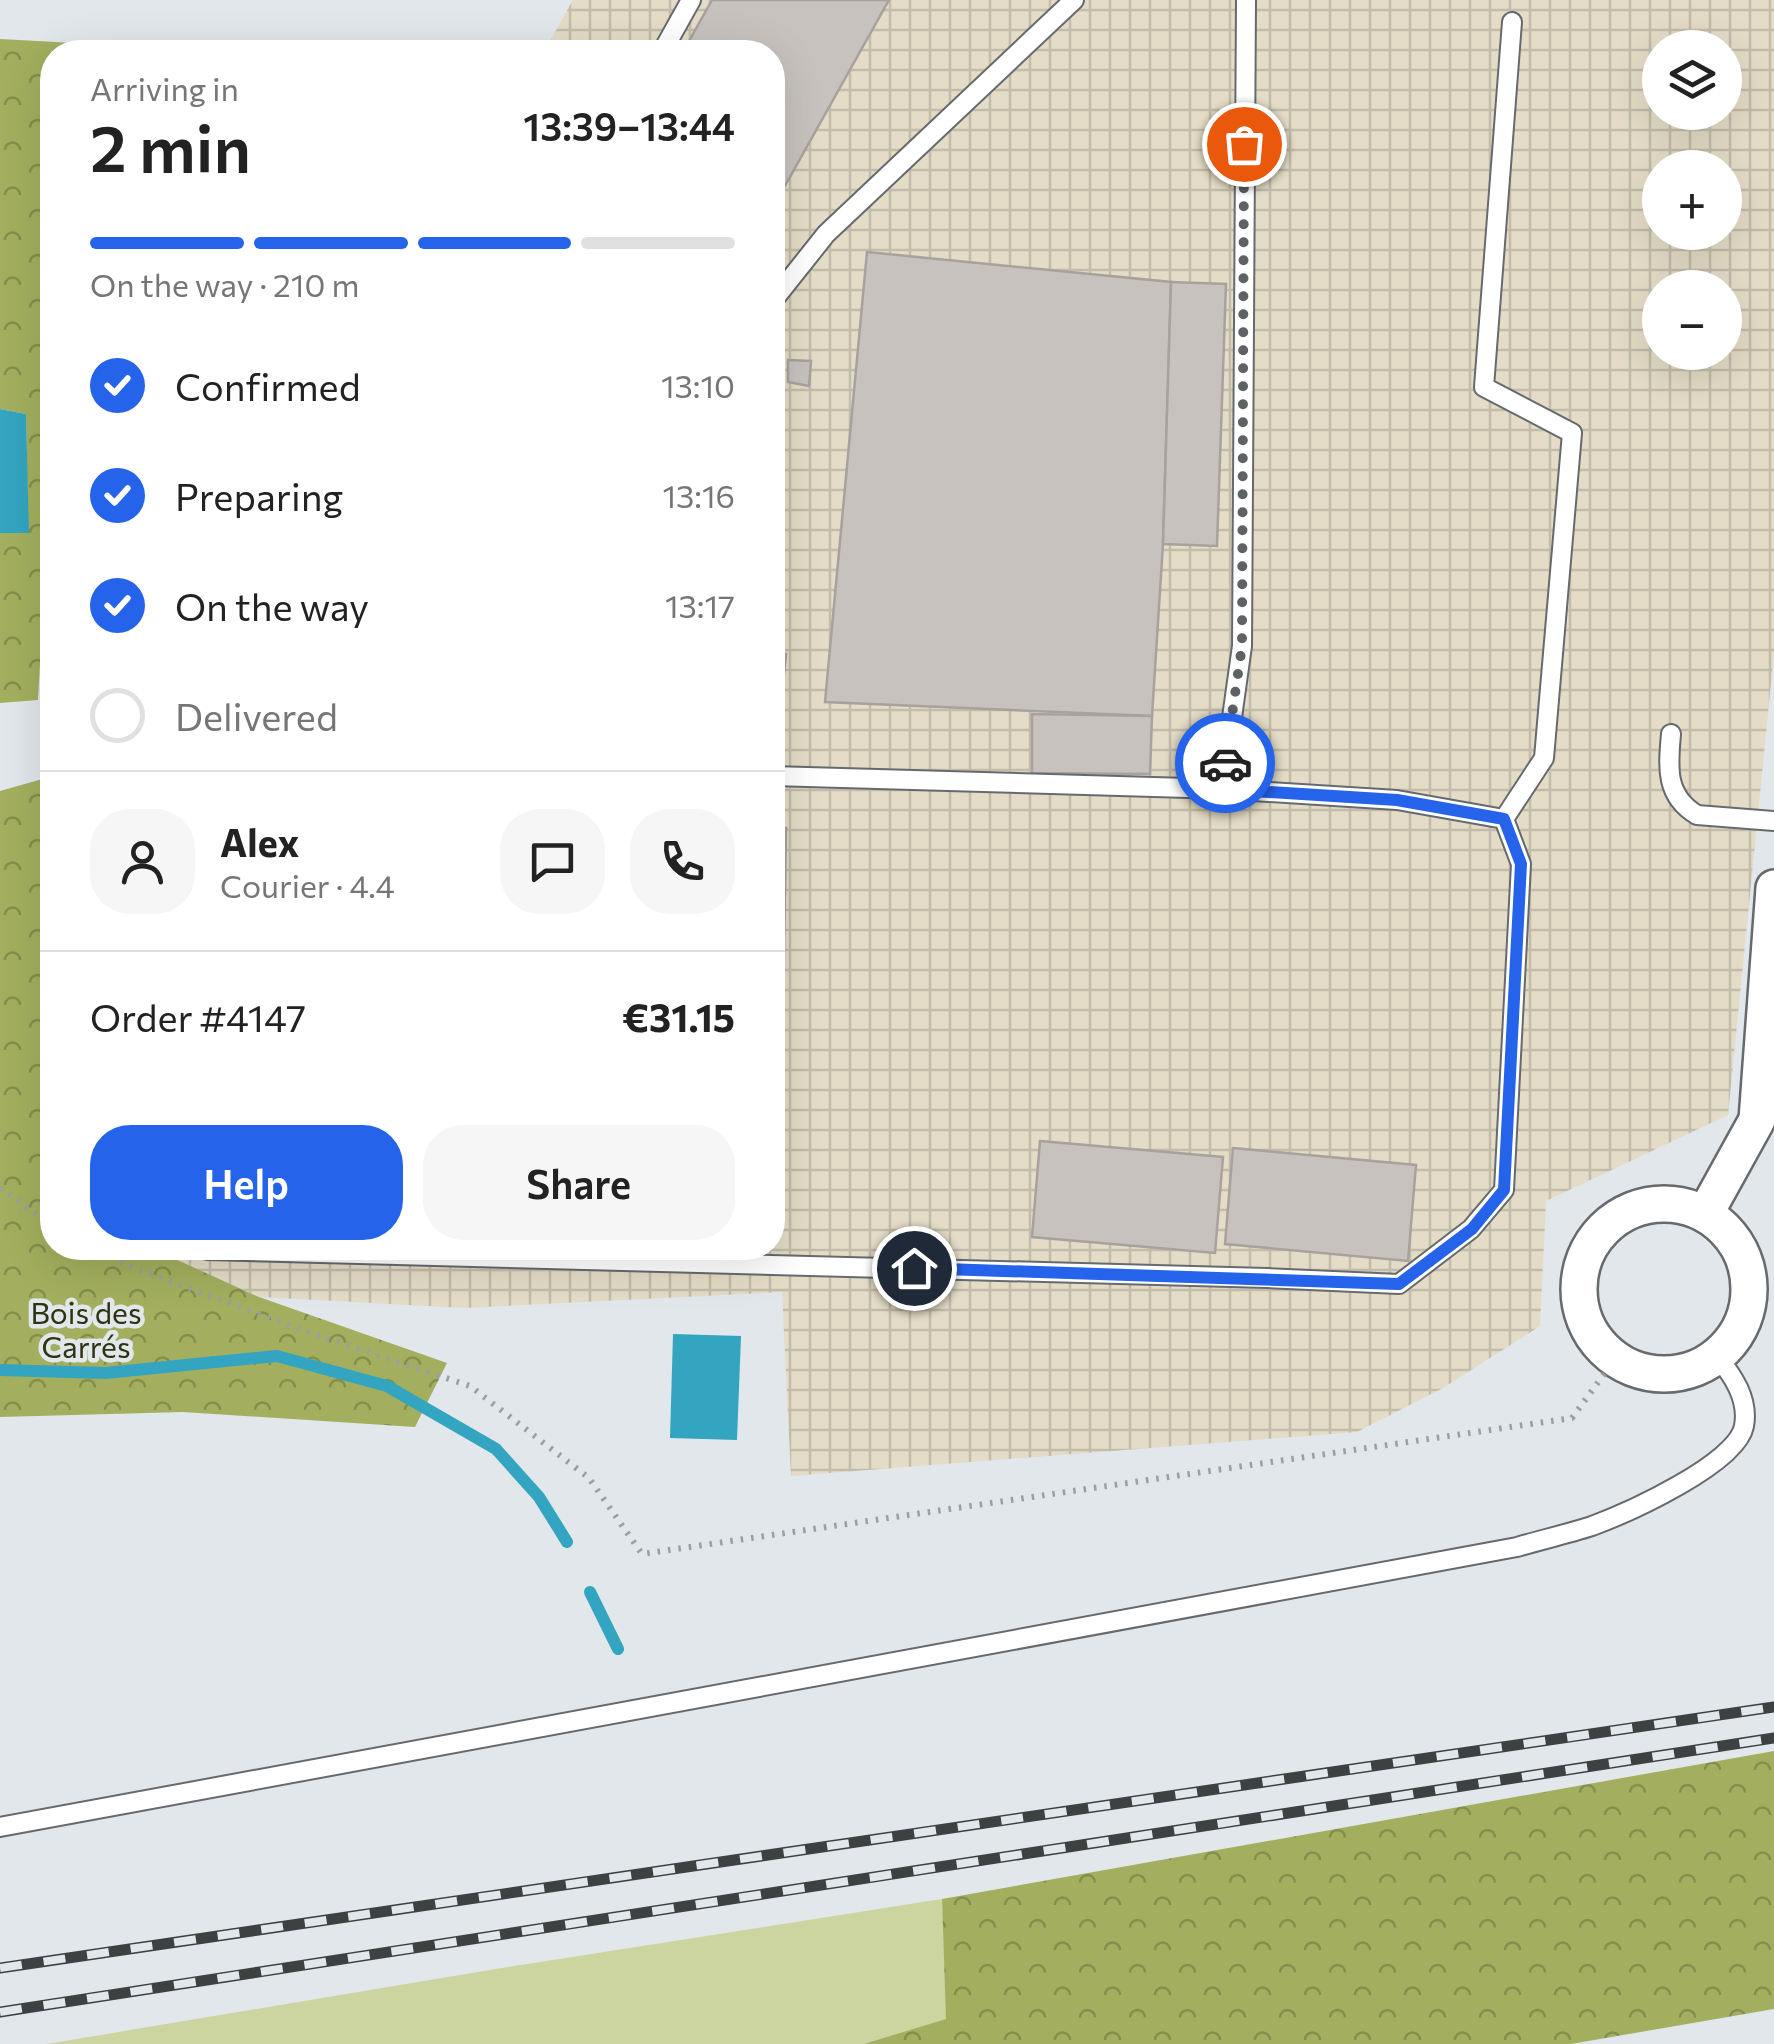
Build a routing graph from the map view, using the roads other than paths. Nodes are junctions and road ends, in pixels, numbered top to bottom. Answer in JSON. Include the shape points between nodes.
{"nodes":[{"id":1,"x":690,"y":0,"type":"edge"},
{"id":2,"x":1074,"y":0,"type":"edge"},
{"id":3,"x":1246,"y":0,"type":"edge"},
{"id":4,"x":1512,"y":22,"type":"dead end"},
{"id":5,"x":668,"y":40,"type":"edge"},
{"id":6,"x":785,"y":286,"type":"edge"},
{"id":7,"x":1671,"y":734,"type":"dead end"},
{"id":8,"x":785,"y":776,"type":"edge"},
{"id":9,"x":1222,"y":789,"type":"junction"},
{"id":10,"x":1504,"y":819,"type":"junction"},
{"id":11,"x":1774,"y":821,"type":"edge"},
{"id":12,"x":1774,"y":888,"type":"edge"},
{"id":13,"x":1705,"y":1214,"type":"junction"},
{"id":14,"x":586,"y":1260,"type":"edge"},
{"id":15,"x":1717,"y":1356,"type":"junction"},
{"id":16,"x":0,"y":1828,"type":"edge"}],
"edges":[{"from":1,"to":5,"type":"lane"},
{"from":2,"to":6,"type":"lane","via":[[826,234]]},
{"from":3,"to":9,"type":"lane","via":[[1242,646]]},
{"from":4,"to":10,"type":"lane","via":[[1484,387],[1572,433],[1544,758]]},
{"from":7,"to":11,"type":"lane","via":[[1670,785],[1686,808],[1697,815]]},
{"from":8,"to":9,"type":"lane"},
{"from":9,"to":10,"type":"lane","via":[[1397,800]]},
{"from":10,"to":14,"type":"lane","via":[[1521,864],[1504,1190],[1472,1229],[1399,1284]]},
{"from":12,"to":13,"type":"street","via":[[1757,1120]]},
{"from":13,"to":15,"type":"street","via":[[1728,1232],[1749,1284],[1747,1312]]},
{"from":13,"to":15,"type":"street","via":[[1649,1204],[1622,1214],[1592,1244],[1578,1285],[1594,1339],[1615,1359],[1666,1375]]},
{"from":15,"to":16,"type":"lane","via":[[1744,1401],[1744,1428],[1720,1460],[1593,1526],[1517,1547]]}]}
